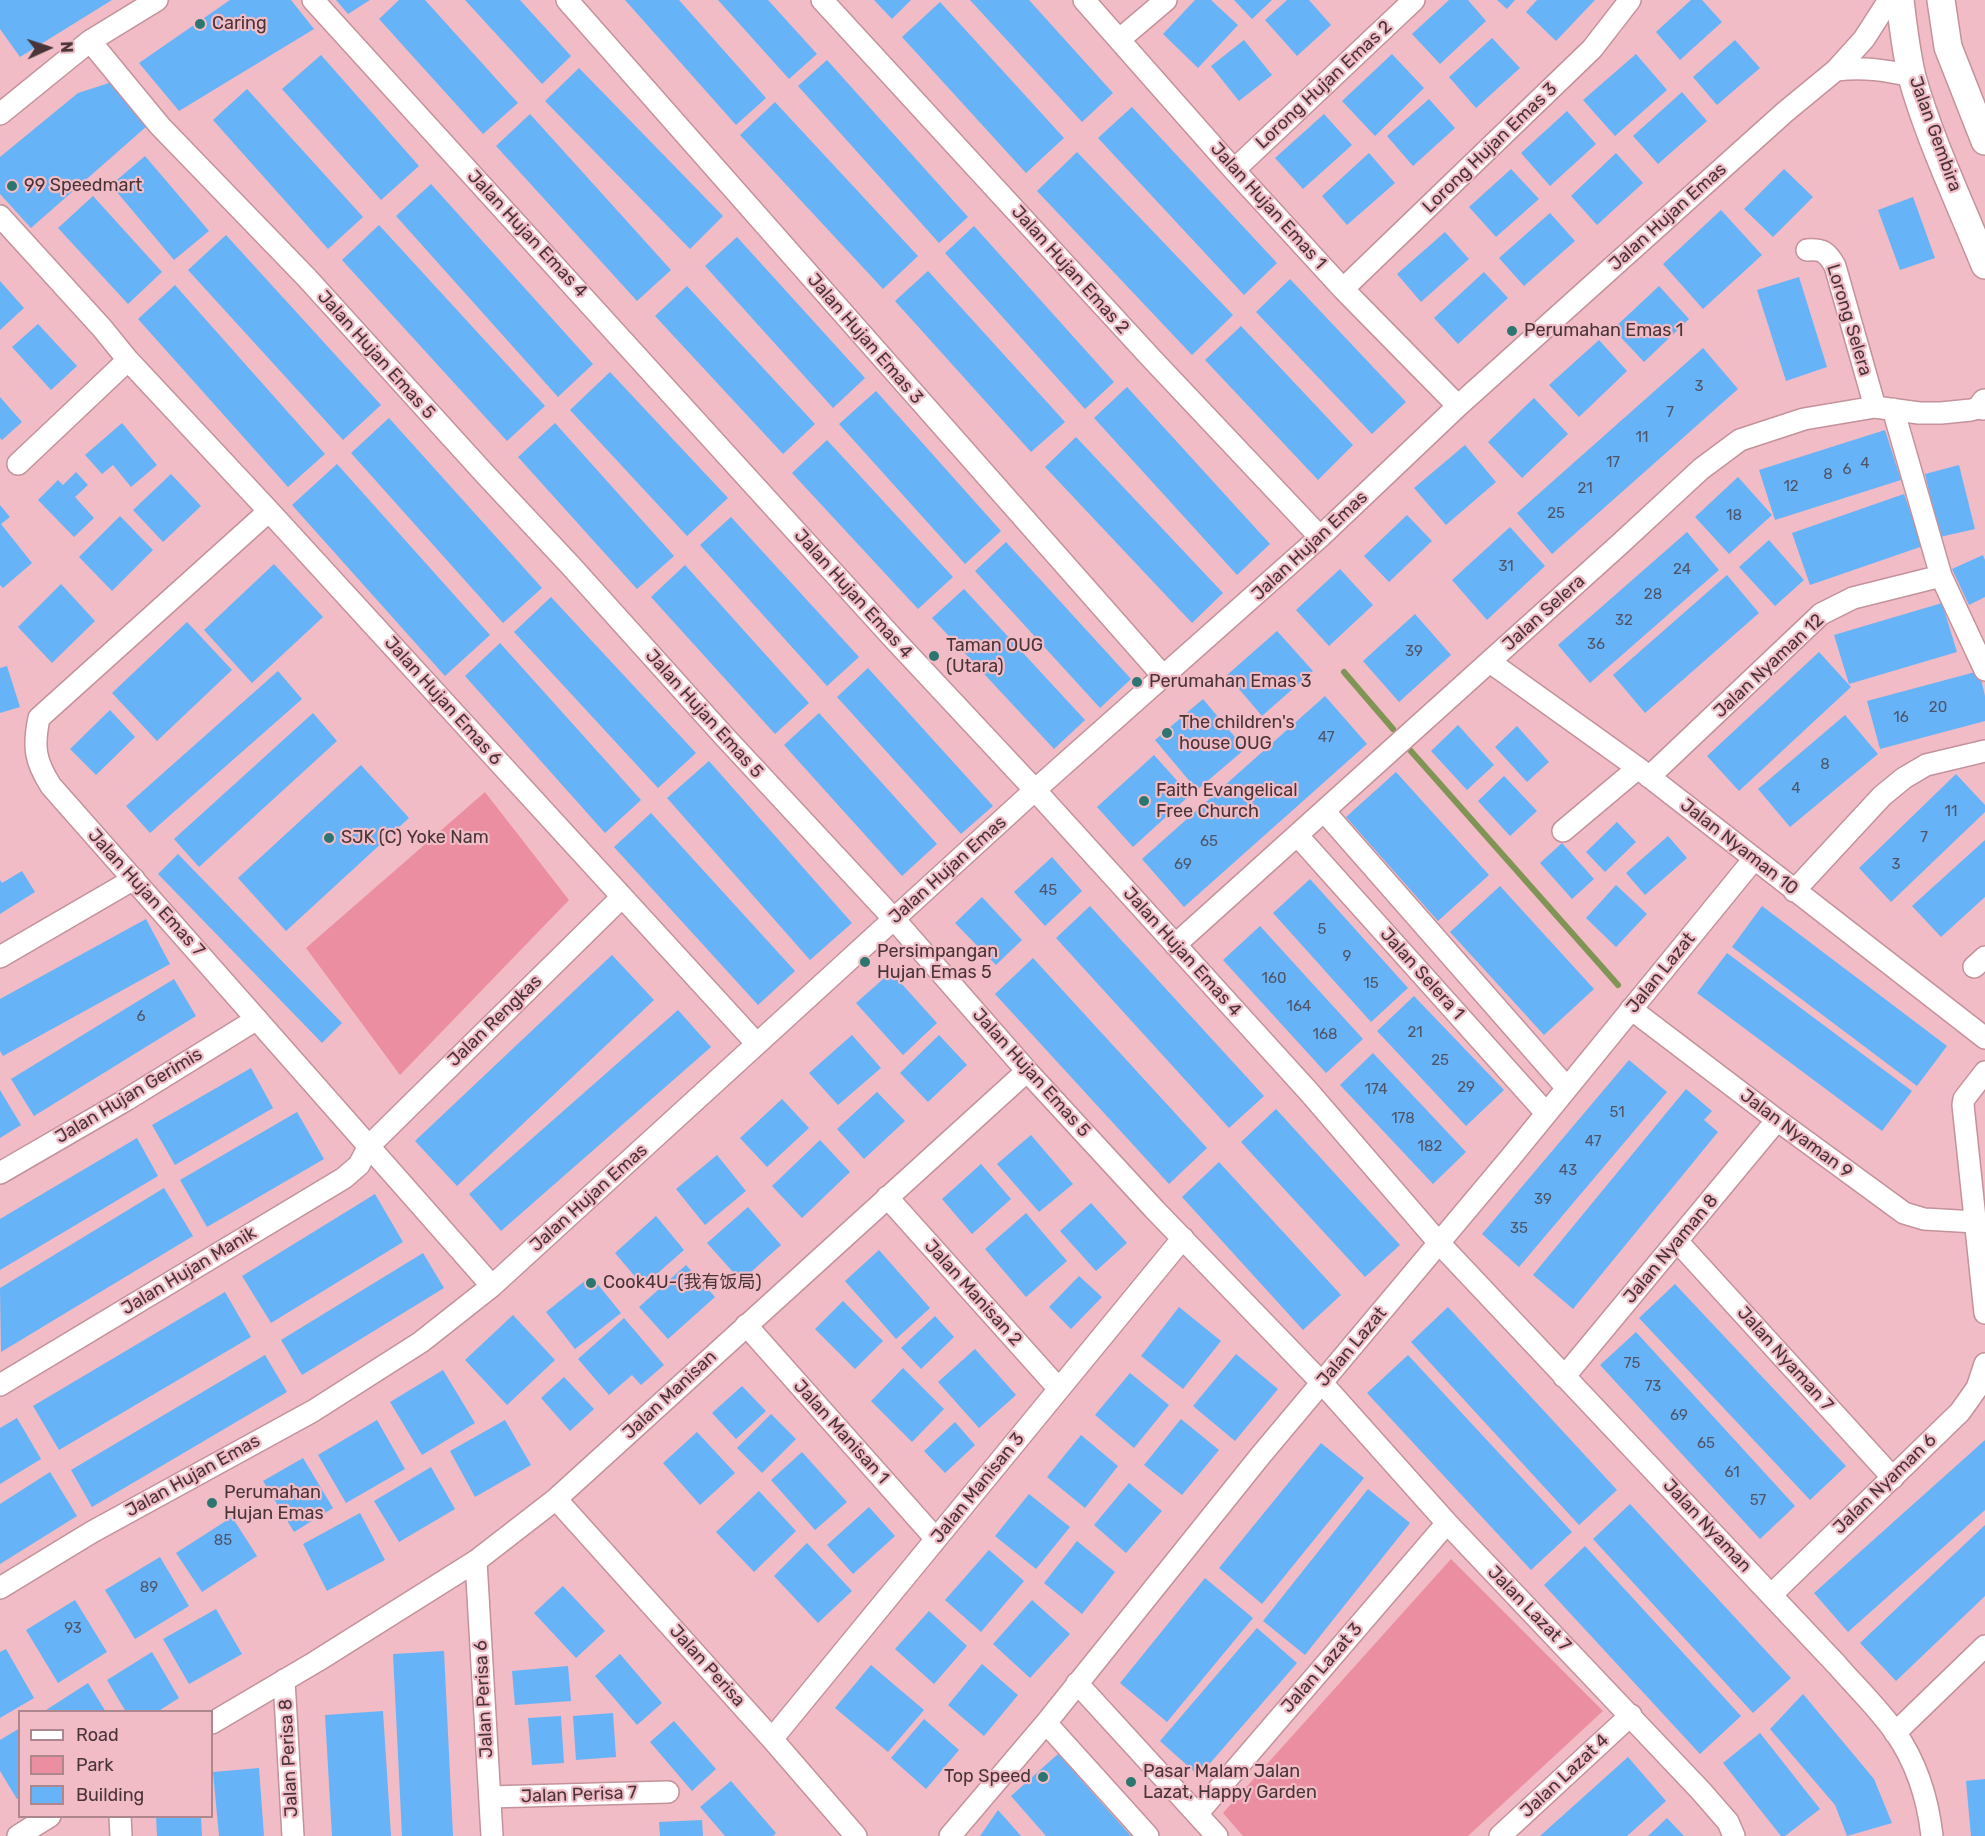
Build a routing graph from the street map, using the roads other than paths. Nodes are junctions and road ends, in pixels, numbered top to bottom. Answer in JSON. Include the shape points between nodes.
{"nodes":[{"id":1,"x":156,"y":0,"type":"edge"},
{"id":2,"x":314,"y":0,"type":"edge"},
{"id":3,"x":567,"y":0,"type":"edge"},
{"id":4,"x":822,"y":0,"type":"edge"},
{"id":5,"x":1084,"y":0,"type":"edge"},
{"id":6,"x":1166,"y":0,"type":"edge"},
{"id":7,"x":1414,"y":0,"type":"edge"},
{"id":8,"x":1629,"y":0,"type":"edge"},
{"id":9,"x":1889,"y":0,"type":"edge"},
{"id":10,"x":1900,"y":0,"type":"edge"},
{"id":11,"x":1941,"y":0,"type":"edge"},
{"id":12,"x":1120,"y":39,"type":"junction"},
{"id":13,"x":90,"y":41,"type":"junction"},
{"id":14,"x":1836,"y":70,"type":"junction"},
{"id":15,"x":1912,"y":76,"type":"junction"},
{"id":16,"x":1,"y":112,"type":"edge"},
{"id":17,"x":1985,"y":141,"type":"edge"},
{"id":18,"x":1234,"y":170,"type":"junction"},
{"id":19,"x":0,"y":216,"type":"edge"},
{"id":20,"x":1807,"y":250,"type":"dead end"},
{"id":21,"x":1985,"y":265,"type":"edge"},
{"id":22,"x":1343,"y":289,"type":"junction"},
{"id":23,"x":128,"y":360,"type":"junction"},
{"id":24,"x":1458,"y":406,"type":"junction"},
{"id":25,"x":1982,"y":407,"type":"edge"},
{"id":26,"x":1884,"y":408,"type":"junction"},
{"id":27,"x":18,"y":464,"type":"dead end"},
{"id":28,"x":269,"y":511,"type":"junction"},
{"id":29,"x":1320,"y":537,"type":"junction"},
{"id":30,"x":1941,"y":576,"type":"junction"},
{"id":31,"x":1490,"y":662,"type":"junction"},
{"id":32,"x":1985,"y":670,"type":"edge"},
{"id":33,"x":1164,"y":677,"type":"junction"},
{"id":34,"x":1985,"y":751,"type":"edge"},
{"id":35,"x":1644,"y":772,"type":"junction"},
{"id":36,"x":1035,"y":790,"type":"junction"},
{"id":37,"x":1324,"y":811,"type":"junction"},
{"id":38,"x":1563,"y":831,"type":"dead end"},
{"id":39,"x":1298,"y":835,"type":"junction"},
{"id":40,"x":1754,"y":859,"type":"junction"},
{"id":41,"x":134,"y":879,"type":"junction"},
{"id":42,"x":1794,"y":891,"type":"junction"},
{"id":43,"x":622,"y":897,"type":"junction"},
{"id":44,"x":894,"y":919,"type":"junction"},
{"id":45,"x":1175,"y":945,"type":"junction"},
{"id":46,"x":0,"y":957,"type":"edge"},
{"id":47,"x":1631,"y":1009,"type":"junction"},
{"id":48,"x":257,"y":1019,"type":"junction"},
{"id":49,"x":1985,"y":1038,"type":"edge"},
{"id":50,"x":757,"y":1044,"type":"junction"},
{"id":51,"x":1026,"y":1071,"type":"junction"},
{"id":52,"x":1985,"y":1072,"type":"edge"},
{"id":53,"x":1568,"y":1088,"type":"junction"},
{"id":54,"x":1546,"y":1113,"type":"junction"},
{"id":55,"x":1777,"y":1120,"type":"junction"},
{"id":56,"x":369,"y":1146,"type":"junction"},
{"id":57,"x":0,"y":1173,"type":"edge"},
{"id":58,"x":887,"y":1197,"type":"junction"},
{"id":59,"x":1976,"y":1222,"type":"junction"},
{"id":60,"x":1183,"y":1238,"type":"junction"},
{"id":61,"x":1677,"y":1241,"type":"junction"},
{"id":62,"x":1439,"y":1243,"type":"junction"},
{"id":63,"x":492,"y":1286,"type":"junction"},
{"id":64,"x":1985,"y":1313,"type":"edge"},
{"id":65,"x":746,"y":1325,"type":"junction"},
{"id":66,"x":1985,"y":1364,"type":"edge"},
{"id":67,"x":1564,"y":1377,"type":"junction"},
{"id":68,"x":1322,"y":1383,"type":"junction"},
{"id":69,"x":0,"y":1385,"type":"edge"},
{"id":70,"x":1059,"y":1389,"type":"junction"},
{"id":71,"x":1893,"y":1478,"type":"junction"},
{"id":72,"x":556,"y":1499,"type":"junction"},
{"id":73,"x":1447,"y":1523,"type":"junction"},
{"id":74,"x":936,"y":1539,"type":"junction"},
{"id":75,"x":476,"y":1561,"type":"junction"},
{"id":76,"x":0,"y":1587,"type":"edge"},
{"id":77,"x":1771,"y":1595,"type":"junction"},
{"id":78,"x":1985,"y":1646,"type":"edge"},
{"id":79,"x":284,"y":1680,"type":"junction"},
{"id":80,"x":1077,"y":1683,"type":"junction"},
{"id":81,"x":1631,"y":1715,"type":"junction"},
{"id":82,"x":213,"y":1722,"type":"edge"},
{"id":83,"x":1046,"y":1723,"type":"junction"},
{"id":84,"x":1895,"y":1732,"type":"junction"},
{"id":85,"x":772,"y":1739,"type":"junction"},
{"id":86,"x":668,"y":1792,"type":"dead end"},
{"id":87,"x":490,"y":1797,"type":"junction"},
{"id":88,"x":1197,"y":1813,"type":"junction"},
{"id":89,"x":47,"y":1818,"type":"edge"},
{"id":90,"x":120,"y":1818,"type":"edge"},
{"id":91,"x":18,"y":1836,"type":"edge"},
{"id":92,"x":121,"y":1836,"type":"edge"},
{"id":93,"x":293,"y":1836,"type":"edge"},
{"id":94,"x":492,"y":1836,"type":"edge"},
{"id":95,"x":856,"y":1836,"type":"edge"},
{"id":96,"x":950,"y":1836,"type":"edge"},
{"id":97,"x":1148,"y":1836,"type":"edge"},
{"id":98,"x":1217,"y":1836,"type":"edge"},
{"id":99,"x":1500,"y":1836,"type":"edge"},
{"id":100,"x":1734,"y":1836,"type":"edge"},
{"id":101,"x":1932,"y":1836,"type":"edge"}],
"edges":[{"from":1,"to":13,"type":"street"},
{"from":2,"to":36,"type":"street","name":"Jalan Hujan Emas 4"},
{"from":3,"to":33,"type":"street","name":"Jalan Hujan Emas 3"},
{"from":4,"to":29,"type":"street","name":"Jalan Hujan Emas 2"},
{"from":5,"to":12,"type":"street","name":"Jalan Hujan Emas 1"},
{"from":6,"to":12,"type":"street"},
{"from":7,"to":18,"type":"street","name":"Lorong Hujan Emas 2"},
{"from":8,"to":22,"type":"street","name":"Lorong Hujan Emas 3","via":[[1592,49]]},
{"from":9,"to":14,"type":"street","name":"Jalan Hujan Emas","via":[[1864,39]]},
{"from":10,"to":15,"type":"main road","name":"Jalan Gembira"},
{"from":11,"to":17,"type":"main road","via":[[1948,47]]},
{"from":12,"to":18,"type":"street","name":"Jalan Hujan Emas 1"},
{"from":13,"to":16,"type":"street"},
{"from":13,"to":44,"type":"street","name":"Jalan Hujan Emas 5","via":[[160,126],[307,278]]},
{"from":14,"to":15,"type":"street","via":[[1862,67]]},
{"from":14,"to":24,"type":"street","name":"Jalan Hujan Emas"},
{"from":15,"to":21,"type":"main road","name":"Jalan Gembira"},
{"from":18,"to":22,"type":"street","name":"Jalan Hujan Emas 1"},
{"from":19,"to":23,"type":"street","name":"Jalan Hujan Emas 6"},
{"from":20,"to":26,"type":"street","name":"Lorong Selera","via":[[1828,253],[1835,266]]},
{"from":22,"to":24,"type":"street","name":"Jalan Hujan Emas 1"},
{"from":23,"to":27,"type":"street"},
{"from":23,"to":28,"type":"street","name":"Jalan Hujan Emas 6"},
{"from":24,"to":29,"type":"street","name":"Jalan Hujan Emas"},
{"from":25,"to":26,"type":"street","name":"Jalan Selera","via":[[1919,413]]},
{"from":26,"to":30,"type":"street"},
{"from":26,"to":31,"type":"street","name":"Jalan Selera","via":[[1804,419],[1740,440],[1701,469]]},
{"from":28,"to":41,"type":"street","name":"Jalan Hujan Emas 7","via":[[39,718],[35,739],[41,771]]},
{"from":28,"to":43,"type":"street","name":"Jalan Hujan Emas 6"},
{"from":29,"to":33,"type":"street","name":"Jalan Hujan Emas"},
{"from":30,"to":32,"type":"street"},
{"from":30,"to":35,"type":"street","name":"Jalan Nyaman 12","via":[[1853,598],[1821,614]]},
{"from":31,"to":35,"type":"street","name":"Jalan Nyaman 10"},
{"from":31,"to":37,"type":"street","name":"Jalan Selera"},
{"from":33,"to":36,"type":"street","name":"Jalan Hujan Emas"},
{"from":34,"to":42,"type":"street","via":[[1926,765],[1904,777]]},
{"from":35,"to":38,"type":"street","name":"Jalan Nyaman 12"},
{"from":35,"to":40,"type":"street","name":"Jalan Nyaman 10"},
{"from":36,"to":44,"type":"street","name":"Jalan Hujan Emas"},
{"from":36,"to":45,"type":"street","name":"Jalan Hujan Emas 4"},
{"from":37,"to":39,"type":"street","name":"Jalan Selera"},
{"from":37,"to":53,"type":"street","name":"Jalan Selera 1"},
{"from":39,"to":45,"type":"street","name":"Jalan Selera"},
{"from":39,"to":54,"type":"street","name":"Jalan Selera 1"},
{"from":40,"to":42,"type":"street","name":"Jalan Nyaman 10"},
{"from":40,"to":47,"type":"street","name":"Jalan Lazat"},
{"from":41,"to":46,"type":"street"},
{"from":41,"to":48,"type":"street","name":"Jalan Hujan Emas 7"},
{"from":42,"to":49,"type":"street","name":"Jalan Nyaman 10"},
{"from":43,"to":50,"type":"street","name":"Jalan Hujan Emas 6"},
{"from":43,"to":56,"type":"street","name":"Jalan Rengkas"},
{"from":44,"to":50,"type":"street","name":"Jalan Hujan Emas"},
{"from":44,"to":51,"type":"street","name":"Jalan Hujan Emas 5"},
{"from":45,"to":62,"type":"street","name":"Jalan Hujan Emas 4"},
{"from":47,"to":53,"type":"street","name":"Jalan Lazat"},
{"from":47,"to":55,"type":"street","name":"Jalan Nyaman 9"},
{"from":48,"to":56,"type":"street","name":"Jalan Hujan Emas 7"},
{"from":48,"to":57,"type":"street","name":"Jalan Hujan Gerimis"},
{"from":50,"to":63,"type":"street","name":"Jalan Hujan Emas"},
{"from":51,"to":58,"type":"street","name":"Jalan Manisan"},
{"from":51,"to":60,"type":"street","name":"Jalan Hujan Emas 5"},
{"from":52,"to":59,"type":"street","via":[[1963,1102]]},
{"from":53,"to":54,"type":"street","name":"Jalan Lazat"},
{"from":54,"to":62,"type":"street","name":"Jalan Lazat"},
{"from":55,"to":59,"type":"street","name":"Jalan Nyaman 9","via":[[1904,1213],[1924,1219]]},
{"from":55,"to":61,"type":"street","name":"Jalan Nyaman 8"},
{"from":56,"to":63,"type":"street","name":"Jalan Hujan Emas 7"},
{"from":56,"to":69,"type":"street","name":"Jalan Hujan Manik","via":[[359,1165],[344,1178]]},
{"from":58,"to":65,"type":"street","name":"Jalan Manisan"},
{"from":58,"to":70,"type":"street","name":"Jalan Manisan 2"},
{"from":59,"to":64,"type":"street"},
{"from":60,"to":68,"type":"street","name":"Jalan Hujan Emas 5"},
{"from":60,"to":70,"type":"street","name":"Jalan Manisan 3"},
{"from":61,"to":67,"type":"street","name":"Jalan Nyaman 8"},
{"from":61,"to":71,"type":"street","name":"Jalan Nyaman 7"},
{"from":62,"to":67,"type":"street","name":"Jalan Nyaman"},
{"from":62,"to":68,"type":"street","name":"Jalan Lazat"},
{"from":63,"to":76,"type":"street","name":"Jalan Hujan Emas","via":[[421,1342],[313,1411]]},
{"from":65,"to":72,"type":"street","name":"Jalan Manisan"},
{"from":65,"to":74,"type":"street","name":"Jalan Manisan 1"},
{"from":66,"to":71,"type":"street","name":"Jalan Nyaman 6","via":[[1977,1388],[1960,1412]]},
{"from":67,"to":77,"type":"street","name":"Jalan Nyaman"},
{"from":68,"to":73,"type":"street","name":"Jalan Lazat 7"},
{"from":68,"to":80,"type":"street","name":"Jalan Lazat"},
{"from":70,"to":74,"type":"street","name":"Jalan Manisan 3"},
{"from":71,"to":77,"type":"street","name":"Jalan Nyaman 6"},
{"from":72,"to":75,"type":"street","name":"Jalan Manisan"},
{"from":72,"to":85,"type":"street","name":"Jalan Perisa"},
{"from":73,"to":81,"type":"street","name":"Jalan Lazat 7"},
{"from":73,"to":88,"type":"street","name":"Jalan Lazat 3"},
{"from":74,"to":85,"type":"street","name":"Jalan Manisan 3"},
{"from":75,"to":79,"type":"street","name":"Jalan Manisan"},
{"from":75,"to":87,"type":"street","name":"Jalan Perisa 6"},
{"from":77,"to":84,"type":"street","name":"Jalan Nyaman"},
{"from":78,"to":84,"type":"street"},
{"from":79,"to":82,"type":"street","name":"Jalan Manisan"},
{"from":79,"to":93,"type":"street","name":"Jalan Perisa 8"},
{"from":80,"to":83,"type":"street","name":"Jalan Lazat"},
{"from":80,"to":88,"type":"street"},
{"from":81,"to":99,"type":"street","name":"Jalan Lazat 4"},
{"from":81,"to":100,"type":"street","name":"Jalan Lazat 7","via":[[1728,1822]]},
{"from":83,"to":96,"type":"street","name":"Jalan Lazat"},
{"from":83,"to":97,"type":"street"},
{"from":84,"to":101,"type":"street","name":"Jalan Nyaman","via":[[1918,1775]]},
{"from":85,"to":95,"type":"street","name":"Jalan Perisa"},
{"from":86,"to":87,"type":"street","name":"Jalan Perisa 7"},
{"from":87,"to":94,"type":"street","name":"Jalan Perisa 6"},
{"from":88,"to":98,"type":"street"},
{"from":89,"to":91,"type":"street"},
{"from":90,"to":92,"type":"street"}]}
